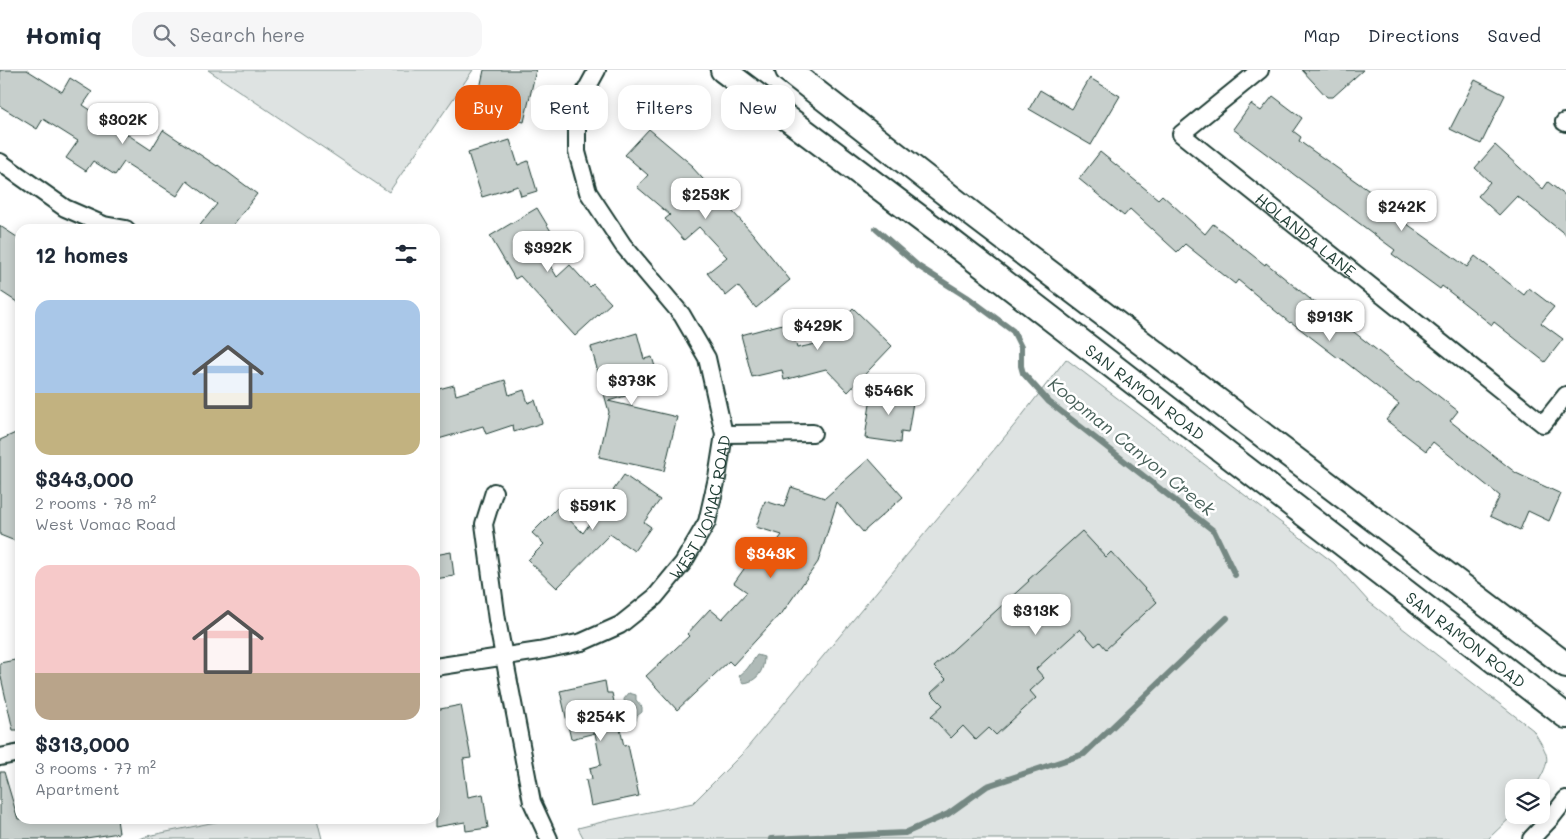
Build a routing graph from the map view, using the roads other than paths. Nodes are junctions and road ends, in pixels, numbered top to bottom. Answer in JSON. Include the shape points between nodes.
{"nodes":[{"id":1,"x":597,"y":70,"type":"edge"},
{"id":2,"x":722,"y":70,"type":"edge"},
{"id":3,"x":788,"y":70,"type":"edge"},
{"id":4,"x":1260,"y":70,"type":"edge"},
{"id":5,"x":0,"y":162,"type":"edge"},
{"id":6,"x":102,"y":224,"type":"edge"},
{"id":7,"x":1566,"y":394,"type":"edge"},
{"id":8,"x":813,"y":433,"type":"dead end"},
{"id":9,"x":724,"y":434,"type":"junction"},
{"id":10,"x":494,"y":492,"type":"dead end"},
{"id":11,"x":504,"y":657,"type":"junction"},
{"id":12,"x":1566,"y":665,"type":"edge"},
{"id":13,"x":440,"y":666,"type":"edge"},
{"id":14,"x":1566,"y":716,"type":"edge"},
{"id":15,"x":15,"y":754,"type":"edge"},
{"id":16,"x":0,"y":757,"type":"edge"},
{"id":17,"x":1566,"y":799,"type":"edge"},
{"id":18,"x":549,"y":839,"type":"edge"},
{"id":19,"x":1531,"y":839,"type":"edge"}],
"edges":[{"from":1,"to":9,"type":"street","name":"WEST VOMAC ROAD","via":[[585,92],[577,122],[577,152],[588,192],[623,245],[682,316],[707,358]]},
{"from":2,"to":14,"type":"main road","name":"SAN RAMON ROAD","via":[[952,242]]},
{"from":3,"to":12,"type":"main road","via":[[972,214]]},
{"from":4,"to":7,"type":"street","name":"HOLANDA LANE","via":[[1181,134],[1543,424]]},
{"from":5,"to":6,"type":"street","via":[[65,208]]},
{"from":8,"to":9,"type":"street"},
{"from":9,"to":11,"type":"street","name":"WEST VOMAC ROAD","via":[[707,522],[683,563],[655,597],[620,624],[582,642]]},
{"from":10,"to":11,"type":"street","via":[[484,524]]},
{"from":11,"to":13,"type":"street","name":"WEST VOMAC ROAD"},
{"from":11,"to":18,"type":"street","via":[[532,802]]},
{"from":15,"to":16,"type":"street"},
{"from":17,"to":19,"type":"street"}]}
